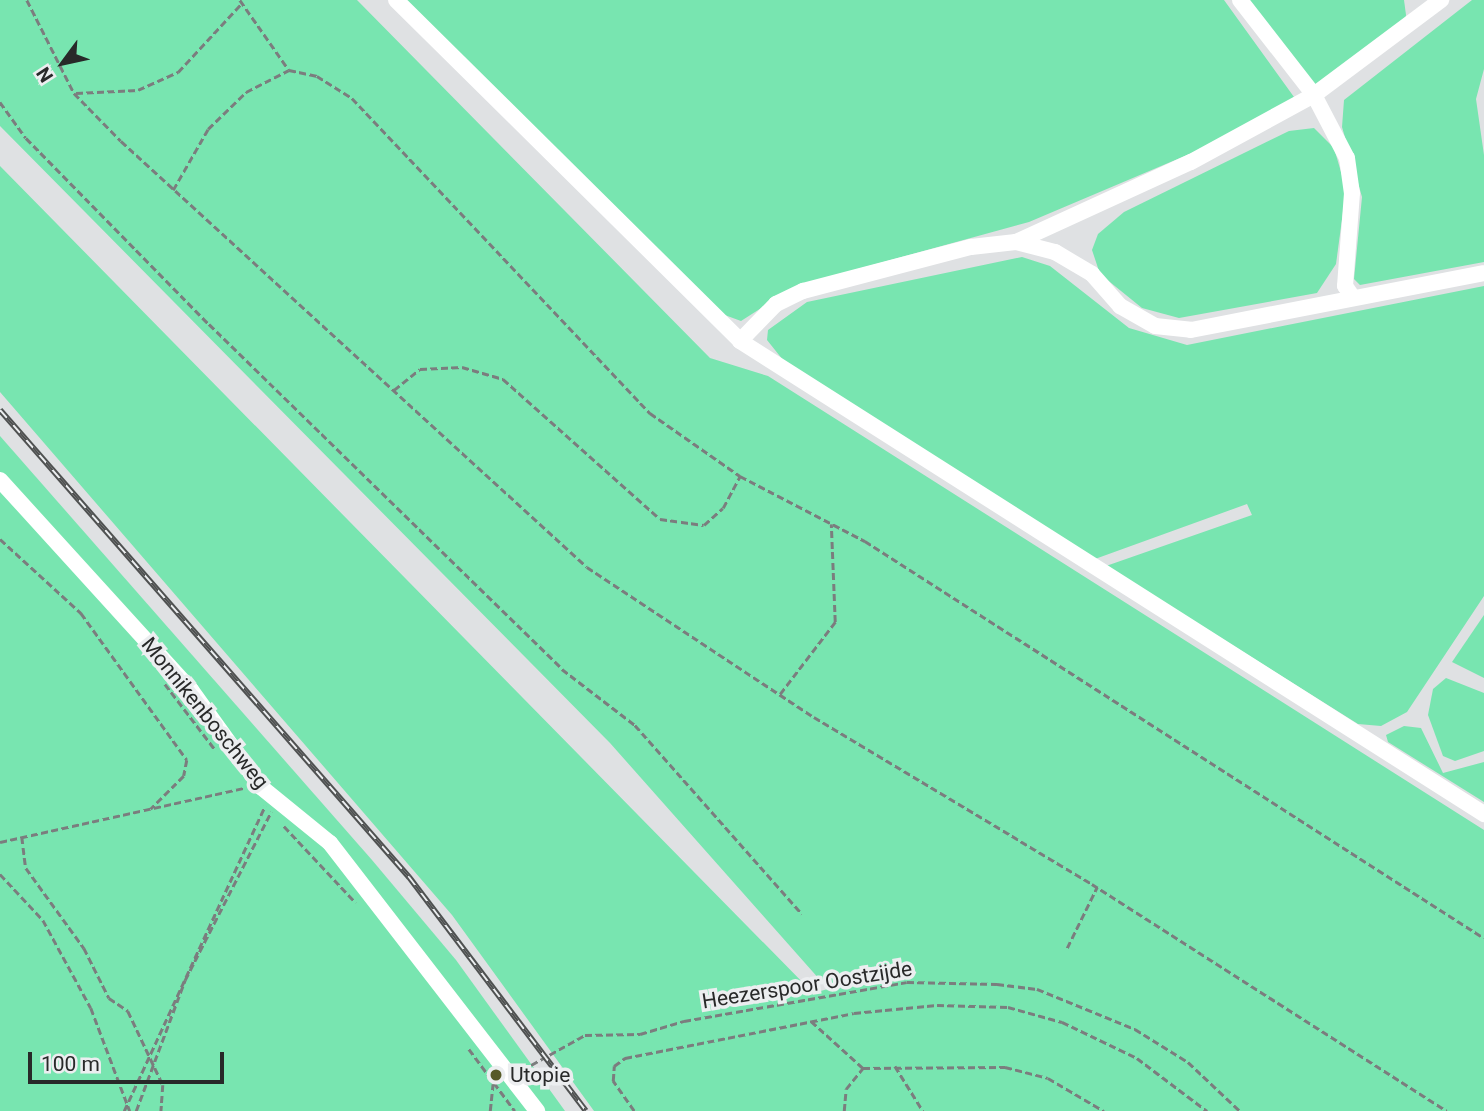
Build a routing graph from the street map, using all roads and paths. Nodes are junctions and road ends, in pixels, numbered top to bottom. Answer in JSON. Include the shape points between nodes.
{"nodes":[{"id":1,"x":27,"y":0,"type":"edge"},
{"id":2,"x":396,"y":0,"type":"edge"},
{"id":3,"x":1240,"y":0,"type":"edge"},
{"id":4,"x":1441,"y":0,"type":"edge"},
{"id":5,"x":241,"y":2,"type":"edge"},
{"id":6,"x":289,"y":70,"type":"junction"},
{"id":7,"x":74,"y":93,"type":"junction"},
{"id":8,"x":1314,"y":95,"type":"junction"},
{"id":9,"x":0,"y":102,"type":"edge"},
{"id":10,"x":173,"y":190,"type":"junction"},
{"id":11,"x":1016,"y":242,"type":"junction"},
{"id":12,"x":1484,"y":274,"type":"edge"},
{"id":13,"x":1352,"y":296,"type":"junction"},
{"id":14,"x":740,"y":341,"type":"junction"},
{"id":15,"x":393,"y":390,"type":"junction"},
{"id":16,"x":740,"y":476,"type":"junction"},
{"id":17,"x":0,"y":480,"type":"edge"},
{"id":18,"x":831,"y":524,"type":"junction"},
{"id":19,"x":0,"y":539,"type":"edge"},
{"id":20,"x":779,"y":694,"type":"junction"},
{"id":21,"x":247,"y":787,"type":"dead end"},
{"id":22,"x":271,"y":803,"type":"junction"},
{"id":23,"x":151,"y":809,"type":"junction"},
{"id":24,"x":1484,"y":814,"type":"edge"},
{"id":25,"x":22,"y":837,"type":"junction"},
{"id":26,"x":0,"y":842,"type":"edge"},
{"id":27,"x":0,"y":874,"type":"edge"},
{"id":28,"x":1097,"y":887,"type":"junction"},
{"id":29,"x":802,"y":914,"type":"dead end"},
{"id":30,"x":1484,"y":938,"type":"edge"},
{"id":31,"x":1067,"y":948,"type":"dead end"},
{"id":32,"x":810,"y":1021,"type":"junction"},
{"id":33,"x":147,"y":1056,"type":"junction"},
{"id":34,"x":153,"y":1066,"type":"junction"},
{"id":35,"x":895,"y":1066,"type":"junction"},
{"id":36,"x":863,"y":1068,"type":"junction"},
{"id":37,"x":513,"y":1076,"type":"junction"},
{"id":38,"x":127,"y":1104,"type":"junction"},
{"id":39,"x":124,"y":1111,"type":"edge"},
{"id":40,"x":130,"y":1111,"type":"edge"},
{"id":41,"x":136,"y":1111,"type":"edge"},
{"id":42,"x":161,"y":1111,"type":"edge"},
{"id":43,"x":490,"y":1111,"type":"edge"},
{"id":44,"x":515,"y":1111,"type":"edge"},
{"id":45,"x":537,"y":1111,"type":"edge"},
{"id":46,"x":634,"y":1111,"type":"edge"},
{"id":47,"x":844,"y":1111,"type":"edge"},
{"id":48,"x":923,"y":1111,"type":"edge"},
{"id":49,"x":1104,"y":1111,"type":"edge"},
{"id":50,"x":1207,"y":1111,"type":"edge"},
{"id":51,"x":1240,"y":1111,"type":"edge"},
{"id":52,"x":1447,"y":1111,"type":"edge"}],
"edges":[{"from":1,"to":7,"type":"path"},
{"from":2,"to":14,"type":"street"},
{"from":3,"to":8,"type":"street"},
{"from":4,"to":8,"type":"street"},
{"from":5,"to":6,"type":"path"},
{"from":5,"to":7,"type":"path","via":[[178,72],[138,90]]},
{"from":6,"to":10,"type":"path","via":[[246,92],[208,129]]},
{"from":6,"to":16,"type":"path","via":[[317,76],[352,98],[650,413]]},
{"from":7,"to":10,"type":"path"},
{"from":8,"to":11,"type":"street","via":[[1191,162]]},
{"from":8,"to":13,"type":"street","via":[[1347,158],[1352,193],[1345,286]]},
{"from":9,"to":29,"type":"path","via":[[26,138],[209,324],[562,668],[635,725]]},
{"from":10,"to":15,"type":"path"},
{"from":11,"to":13,"type":"street","via":[[1073,262],[1120,306],[1155,326],[1191,330]]},
{"from":11,"to":14,"type":"street","via":[[971,247],[803,291],[776,304]]},
{"from":12,"to":13,"type":"street"},
{"from":14,"to":24,"type":"street"},
{"from":15,"to":16,"type":"path","via":[[420,369],[462,367],[503,379],[660,519],[704,525],[723,508]]},
{"from":15,"to":20,"type":"path","via":[[587,567]]},
{"from":16,"to":18,"type":"path"},
{"from":17,"to":22,"type":"street","name":"Monnikenboschweg","via":[[140,631]]},
{"from":18,"to":20,"type":"path","via":[[835,622]]},
{"from":18,"to":30,"type":"path"},
{"from":19,"to":23,"type":"path","via":[[81,614],[187,760],[184,776]]},
{"from":20,"to":28,"type":"path"},
{"from":21,"to":23,"type":"path"},
{"from":22,"to":33,"type":"path"},
{"from":22,"to":34,"type":"path","via":[[185,980]]},
{"from":22,"to":37,"type":"street","name":"Monnikenboschweg","via":[[330,843]]},
{"from":23,"to":25,"type":"path"},
{"from":25,"to":26,"type":"path"},
{"from":25,"to":33,"type":"path","via":[[26,868],[84,948],[109,998],[128,1010]]},
{"from":27,"to":38,"type":"path","via":[[43,920],[91,1008]]},
{"from":28,"to":31,"type":"path"},
{"from":28,"to":52,"type":"path"},
{"from":32,"to":36,"type":"path"},
{"from":32,"to":46,"type":"path","via":[[625,1058],[614,1066],[613,1082]]},
{"from":32,"to":50,"type":"path","via":[[937,1004],[1008,1007],[1062,1023],[1137,1058]]},
{"from":33,"to":34,"type":"path"},
{"from":33,"to":38,"type":"path"},
{"from":34,"to":41,"type":"path"},
{"from":34,"to":42,"type":"path","via":[[163,1086]]},
{"from":35,"to":36,"type":"path"},
{"from":35,"to":48,"type":"path"},
{"from":35,"to":49,"type":"path","via":[[1005,1067],[1048,1078]]},
{"from":36,"to":47,"type":"path","via":[[846,1089]]},
{"from":37,"to":45,"type":"street","name":"Monnikenboschweg"},
{"from":37,"to":51,"type":"path","name":"Heezerspoor Oostzijde","via":[[557,1046],[585,1035],[640,1034],[684,1020],[907,982],[997,984],[1037,989],[1135,1029],[1188,1062]]},
{"from":38,"to":39,"type":"path"},
{"from":38,"to":40,"type":"path"},
{"from":43,"to":44,"type":"path","via":[[494,1084]]}]}
